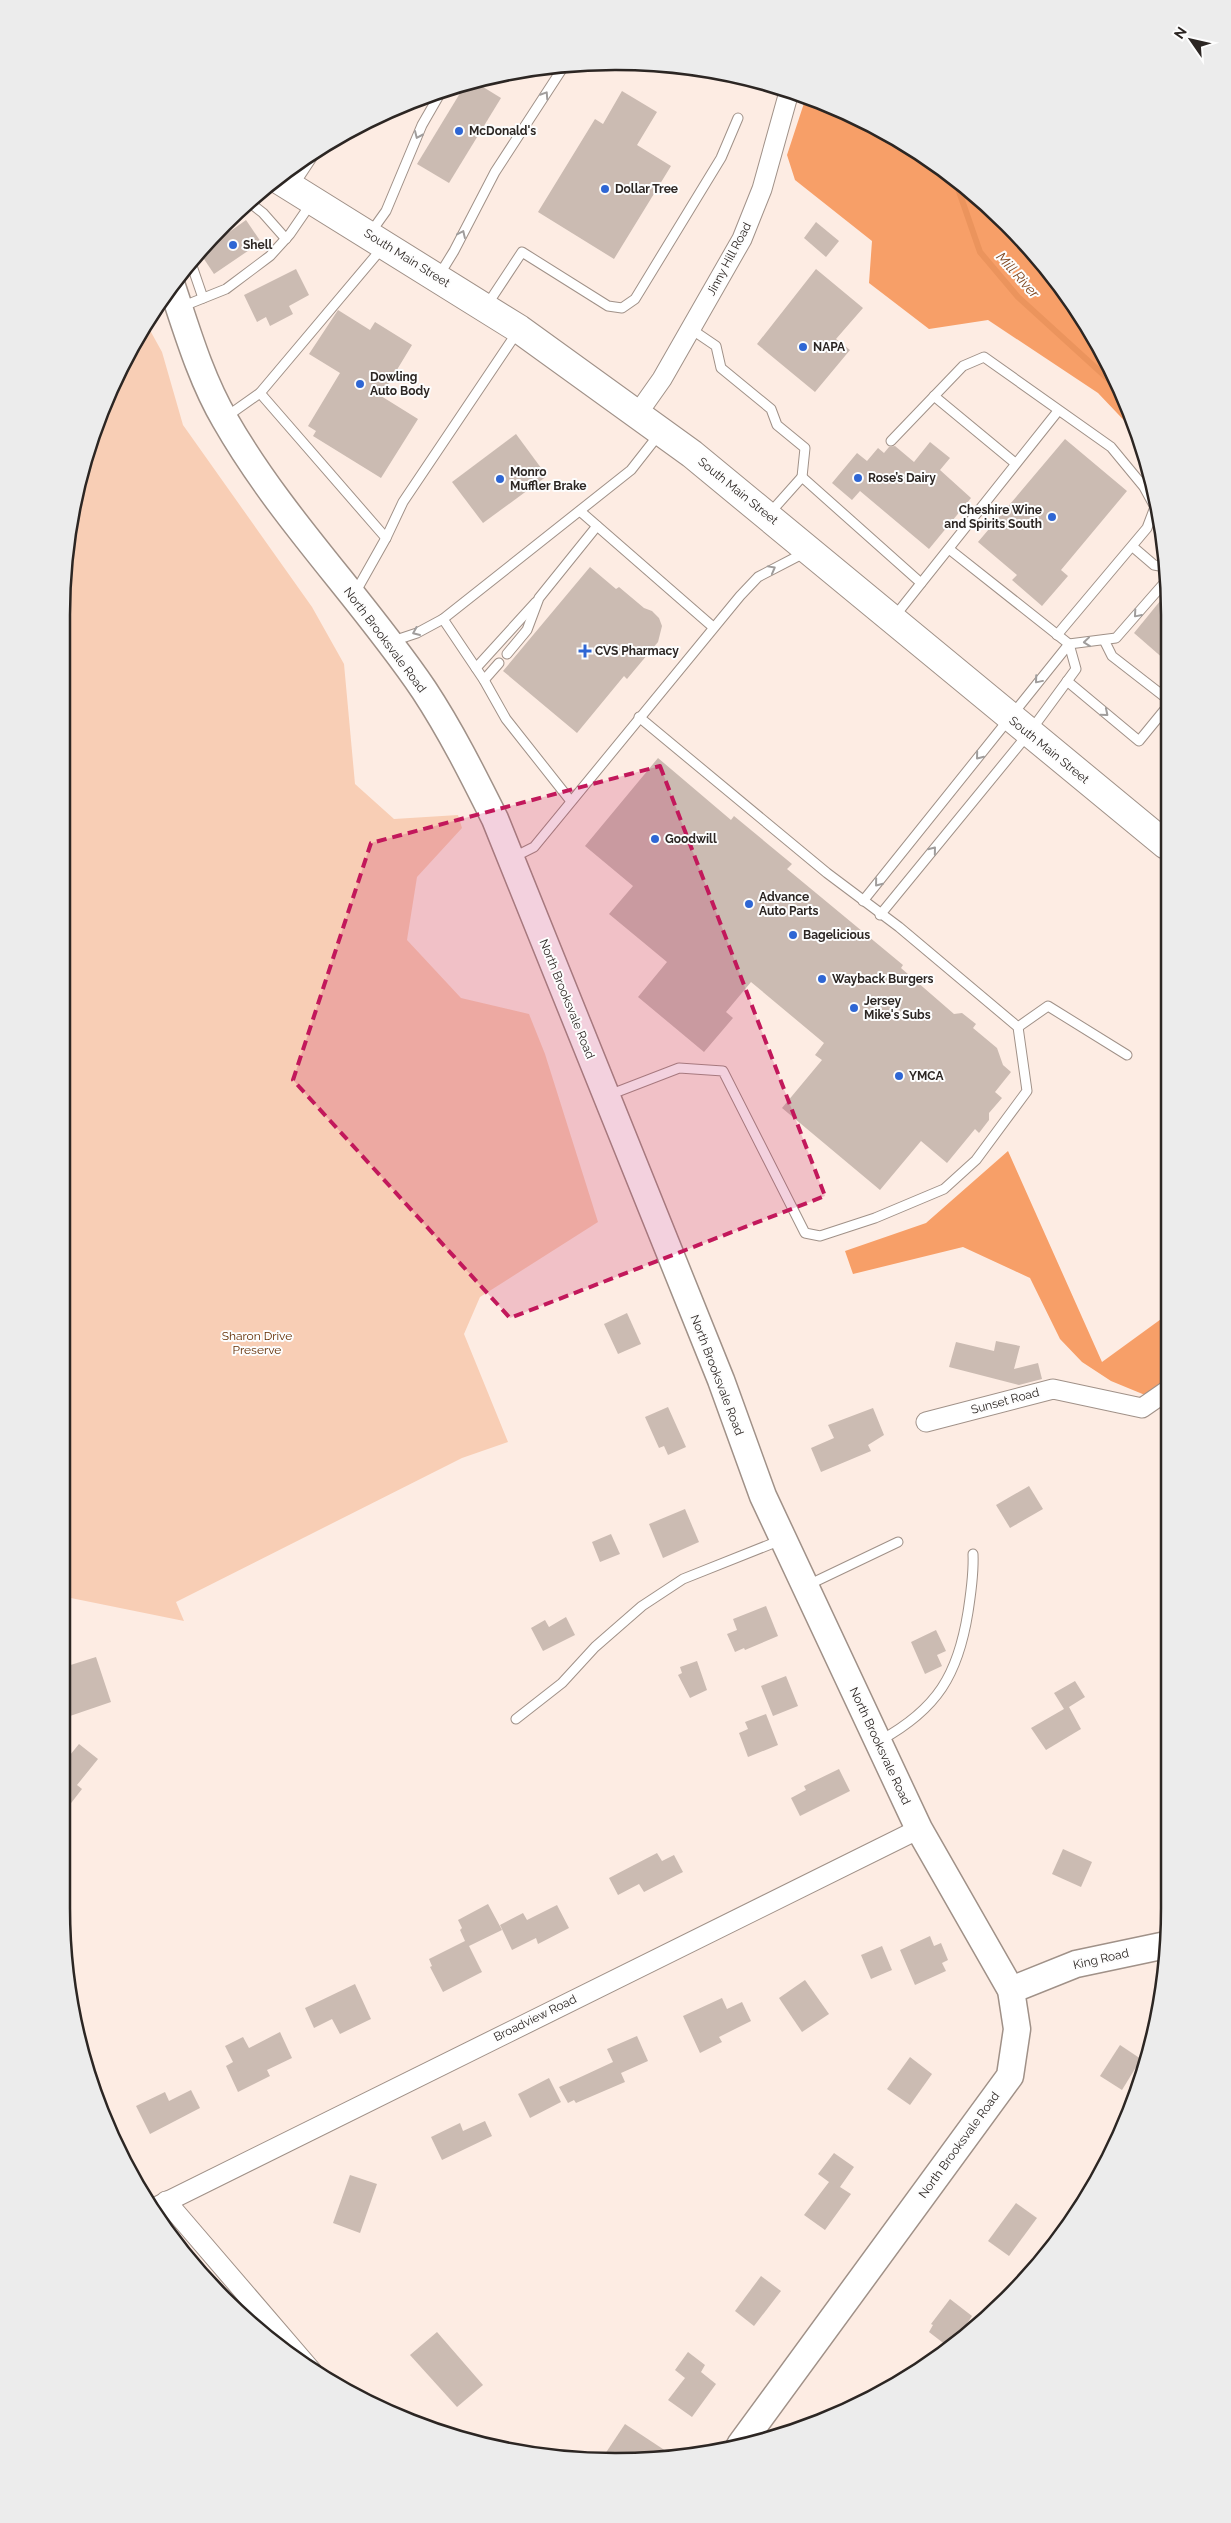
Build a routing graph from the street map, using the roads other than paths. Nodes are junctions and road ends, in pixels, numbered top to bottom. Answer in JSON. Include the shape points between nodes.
{"nodes":[{"id":1,"x":559,"y":73,"type":"edge"},
{"id":2,"x":788,"y":98,"type":"edge"},
{"id":3,"x":436,"y":101,"type":"edge"},
{"id":4,"x":738,"y":118,"type":"dead end"},
{"id":5,"x":308,"y":165,"type":"edge"},
{"id":6,"x":294,"y":189,"type":"edge"},
{"id":7,"x":255,"y":206,"type":"edge"},
{"id":8,"x":286,"y":239,"type":"junction"},
{"id":9,"x":377,"y":239,"type":"junction"},
{"id":10,"x":194,"y":269,"type":"edge"},
{"id":11,"x":438,"y":277,"type":"junction"},
{"id":12,"x":176,"y":297,"type":"edge"},
{"id":13,"x":203,"y":298,"type":"junction"},
{"id":14,"x":485,"y":307,"type":"junction"},
{"id":15,"x":519,"y":328,"type":"junction"},
{"id":16,"x":691,"y":329,"type":"junction"},
{"id":17,"x":260,"y":393,"type":"junction"},
{"id":18,"x":934,"y":396,"type":"junction"},
{"id":19,"x":1058,"y":411,"type":"junction"},
{"id":20,"x":638,"y":413,"type":"junction"},
{"id":21,"x":224,"y":418,"type":"junction"},
{"id":22,"x":661,"y":431,"type":"junction"},
{"id":23,"x":891,"y":441,"type":"dead end"},
{"id":24,"x":1015,"y":463,"type":"junction"},
{"id":25,"x":802,"y":477,"type":"junction"},
{"id":26,"x":1147,"y":492,"type":"edge"},
{"id":27,"x":580,"y":511,"type":"junction"},
{"id":28,"x":768,"y":515,"type":"junction"},
{"id":29,"x":1152,"y":515,"type":"edge"},
{"id":30,"x":597,"y":526,"type":"junction"},
{"id":31,"x":386,"y":538,"type":"junction"},
{"id":32,"x":1133,"y":546,"type":"junction"},
{"id":33,"x":949,"y":549,"type":"junction"},
{"id":34,"x":809,"y":550,"type":"junction"},
{"id":35,"x":1158,"y":565,"type":"edge"},
{"id":36,"x":921,"y":583,"type":"junction"},
{"id":37,"x":1160,"y":587,"type":"edge"},
{"id":38,"x":352,"y":598,"type":"junction"},
{"id":39,"x":539,"y":598,"type":"junction"},
{"id":40,"x":443,"y":619,"type":"junction"},
{"id":41,"x":892,"y":620,"type":"junction"},
{"id":42,"x":713,"y":627,"type":"junction"},
{"id":43,"x":1057,"y":635,"type":"junction"},
{"id":44,"x":1104,"y":640,"type":"junction"},
{"id":45,"x":388,"y":642,"type":"junction"},
{"id":46,"x":1069,"y":644,"type":"junction"},
{"id":47,"x":507,"y":654,"type":"dead end"},
{"id":48,"x":499,"y":663,"type":"dead end"},
{"id":49,"x":476,"y":668,"type":"junction"},
{"id":50,"x":484,"y":680,"type":"junction"},
{"id":51,"x":1067,"y":681,"type":"junction"},
{"id":52,"x":1161,"y":694,"type":"edge"},
{"id":53,"x":1161,"y":714,"type":"edge"},
{"id":54,"x":639,"y":716,"type":"junction"},
{"id":55,"x":1019,"y":726,"type":"junction"},
{"id":56,"x":570,"y":800,"type":"junction"},
{"id":57,"x":1161,"y":841,"type":"edge"},
{"id":58,"x":511,"y":858,"type":"junction"},
{"id":59,"x":863,"y":901,"type":"junction"},
{"id":60,"x":880,"y":915,"type":"junction"},
{"id":61,"x":1018,"y":1027,"type":"junction"},
{"id":62,"x":1127,"y":1055,"type":"dead end"},
{"id":63,"x":606,"y":1096,"type":"junction"},
{"id":64,"x":1161,"y":1395,"type":"edge"},
{"id":65,"x":926,"y":1422,"type":"dead end"},
{"id":66,"x":783,"y":1539,"type":"junction"},
{"id":67,"x":898,"y":1542,"type":"dead end"},
{"id":68,"x":973,"y":1554,"type":"dead end"},
{"id":69,"x":805,"y":1586,"type":"junction"},
{"id":70,"x":516,"y":1719,"type":"dead end"},
{"id":71,"x":878,"y":1741,"type":"junction"},
{"id":72,"x":919,"y":1828,"type":"junction"},
{"id":73,"x":1160,"y":1946,"type":"edge"},
{"id":74,"x":1010,"y":1990,"type":"junction"},
{"id":75,"x":159,"y":2205,"type":"edge"},
{"id":76,"x":284,"y":2341,"type":"edge"},
{"id":77,"x":746,"y":2437,"type":"edge"}],
"edges":[{"from":11,"to":1,"type":"lane","one_way":true,"via":[[495,172]]},
{"from":2,"to":16,"type":"street","name":"Jinny Hill Road","via":[[775,150],[742,239]]},
{"from":3,"to":9,"type":"lane","one_way":true,"via":[[422,125]]},
{"from":4,"to":14,"type":"lane","via":[[721,158],[636,299],[622,308],[608,306],[522,252]]},
{"from":5,"to":6,"type":"lane"},
{"from":6,"to":8,"type":"lane"},
{"from":6,"to":9,"type":"highway","name":"South Main Street"},
{"from":7,"to":8,"type":"lane"},
{"from":8,"to":13,"type":"lane","via":[[270,256],[226,289]]},
{"from":9,"to":11,"type":"highway","name":"South Main Street"},
{"from":9,"to":17,"type":"lane"},
{"from":10,"to":13,"type":"lane"},
{"from":11,"to":14,"type":"highway","name":"South Main Street"},
{"from":12,"to":13,"type":"lane"},
{"from":12,"to":21,"type":"main road","name":"North Brooksvale Road","via":[[198,360]]},
{"from":14,"to":15,"type":"highway","name":"South Main Street"},
{"from":15,"to":20,"type":"highway","name":"South Main Street"},
{"from":15,"to":31,"type":"lane","via":[[403,502]]},
{"from":16,"to":20,"type":"street","name":"Jinny Hill Road"},
{"from":16,"to":25,"type":"lane","via":[[716,346],[721,368],[771,409],[777,425],[805,448]]},
{"from":17,"to":21,"type":"lane"},
{"from":17,"to":31,"type":"lane"},
{"from":18,"to":19,"type":"lane","via":[[963,366],[984,357]]},
{"from":18,"to":23,"type":"lane"},
{"from":18,"to":24,"type":"lane"},
{"from":19,"to":24,"type":"lane"},
{"from":19,"to":26,"type":"lane","via":[[1111,447]]},
{"from":20,"to":22,"type":"highway","name":"South Main Street"},
{"from":21,"to":38,"type":"main road","name":"North Brooksvale Road","via":[[267,488]]},
{"from":22,"to":27,"type":"lane","via":[[631,470]]},
{"from":22,"to":28,"type":"highway","name":"South Main Street"},
{"from":24,"to":33,"type":"lane"},
{"from":25,"to":28,"type":"lane"},
{"from":25,"to":36,"type":"lane"},
{"from":27,"to":30,"type":"lane"},
{"from":27,"to":40,"type":"lane"},
{"from":28,"to":34,"type":"highway","name":"South Main Street"},
{"from":29,"to":32,"type":"lane","via":[[1147,528]]},
{"from":30,"to":39,"type":"lane"},
{"from":30,"to":42,"type":"lane"},
{"from":31,"to":38,"type":"lane"},
{"from":32,"to":35,"type":"lane"},
{"from":32,"to":43,"type":"lane"},
{"from":33,"to":36,"type":"lane"},
{"from":33,"to":43,"type":"lane"},
{"from":34,"to":41,"type":"highway","name":"South Main Street"},
{"from":42,"to":34,"type":"lane","one_way":true,"via":[[758,577]]},
{"from":36,"to":41,"type":"lane"},
{"from":37,"to":44,"type":"lane","one_way":true,"via":[[1116,638]]},
{"from":38,"to":45,"type":"main road","name":"North Brooksvale Road"},
{"from":39,"to":47,"type":"lane","via":[[527,630]]},
{"from":39,"to":49,"type":"lane"},
{"from":40,"to":45,"type":"lane","one_way":true,"via":[[417,633]]},
{"from":40,"to":49,"type":"lane"},
{"from":41,"to":55,"type":"highway","name":"South Main Street"},
{"from":42,"to":54,"type":"lane"},
{"from":43,"to":46,"type":"lane"},
{"from":44,"to":46,"type":"lane","one_way":true},
{"from":44,"to":52,"type":"lane","via":[[1112,656]]},
{"from":45,"to":58,"type":"main road","name":"North Brooksvale Road","via":[[424,690],[458,745]]},
{"from":46,"to":51,"type":"lane","via":[[1076,669]]},
{"from":46,"to":55,"type":"lane","one_way":true},
{"from":48,"to":50,"type":"lane"},
{"from":49,"to":50,"type":"lane"},
{"from":50,"to":56,"type":"lane","via":[[506,719]]},
{"from":51,"to":53,"type":"lane","one_way":true,"via":[[1139,741]]},
{"from":51,"to":55,"type":"lane"},
{"from":54,"to":56,"type":"lane"},
{"from":54,"to":59,"type":"lane"},
{"from":55,"to":57,"type":"highway","name":"South Main Street"},
{"from":55,"to":59,"type":"lane","one_way":true},
{"from":60,"to":55,"type":"lane","one_way":true},
{"from":56,"to":58,"type":"lane","via":[[534,847]]},
{"from":58,"to":63,"type":"main road","name":"North Brooksvale Road"},
{"from":59,"to":60,"type":"lane"},
{"from":60,"to":61,"type":"lane","via":[[899,927]]},
{"from":61,"to":62,"type":"lane","via":[[1048,1006]]},
{"from":61,"to":63,"type":"lane","via":[[1027,1091],[976,1160],[944,1189],[875,1218],[820,1236],[805,1233],[723,1071],[679,1068]]},
{"from":63,"to":66,"type":"main road","name":"North Brooksvale Road","via":[[721,1380],[763,1496]]},
{"from":64,"to":65,"type":"street","name":"Sunset Road","via":[[1142,1408],[1053,1389]]},
{"from":66,"to":69,"type":"main road","name":"North Brooksvale Road"},
{"from":66,"to":70,"type":"lane","via":[[683,1579],[642,1606],[595,1647],[562,1683]]},
{"from":67,"to":69,"type":"lane"},
{"from":68,"to":71,"type":"lane","via":[[974,1574],[956,1664],[945,1684],[925,1708],[905,1726]]},
{"from":69,"to":71,"type":"main road","name":"North Brooksvale Road"},
{"from":71,"to":72,"type":"main road","name":"North Brooksvale Road"},
{"from":72,"to":74,"type":"main road","name":"North Brooksvale Road"},
{"from":72,"to":75,"type":"street","name":"Broadview Road"},
{"from":73,"to":74,"type":"main road","name":"King Road","via":[[1076,1964]]},
{"from":74,"to":77,"type":"main road","name":"North Brooksvale Road","via":[[1018,2029],[1010,2076]]},
{"from":75,"to":76,"type":"street"}]}
